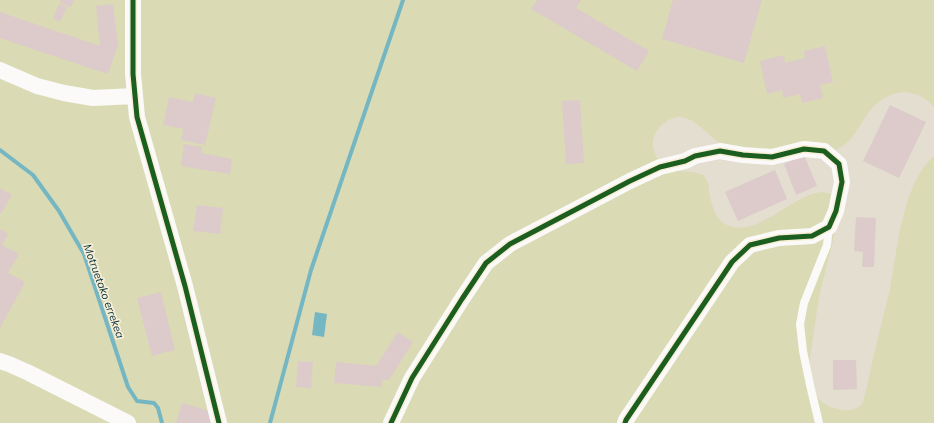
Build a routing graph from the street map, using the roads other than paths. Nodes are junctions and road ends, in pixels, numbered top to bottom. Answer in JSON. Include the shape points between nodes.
{"nodes":[{"id":1,"x":133,"y":0,"type":"edge"},
{"id":2,"x":0,"y":70,"type":"edge"},
{"id":3,"x":135,"y":96,"type":"junction"},
{"id":4,"x":829,"y":226,"type":"junction"},
{"id":5,"x":0,"y":361,"type":"edge"},
{"id":6,"x":128,"y":423,"type":"edge"},
{"id":7,"x":219,"y":423,"type":"edge"},
{"id":8,"x":391,"y":423,"type":"edge"},
{"id":9,"x":625,"y":423,"type":"edge"},
{"id":10,"x":819,"y":423,"type":"edge"}],
"edges":[{"from":1,"to":3,"type":"street"},
{"from":2,"to":3,"type":"street","via":[[37,86],[64,93],[93,98]]},
{"from":3,"to":7,"type":"street","via":[[137,117],[185,286]]},
{"from":4,"to":8,"type":"street","via":[[836,211],[842,182],[839,164],[824,151],[804,149],[772,157],[720,151],[660,167],[510,244],[486,262],[412,378]]},
{"from":4,"to":9,"type":"street","via":[[812,236],[779,238],[750,245],[732,262]]},
{"from":4,"to":10,"type":"lane","via":[[826,245],[804,303],[800,324]]},
{"from":5,"to":6,"type":"street"}]}
